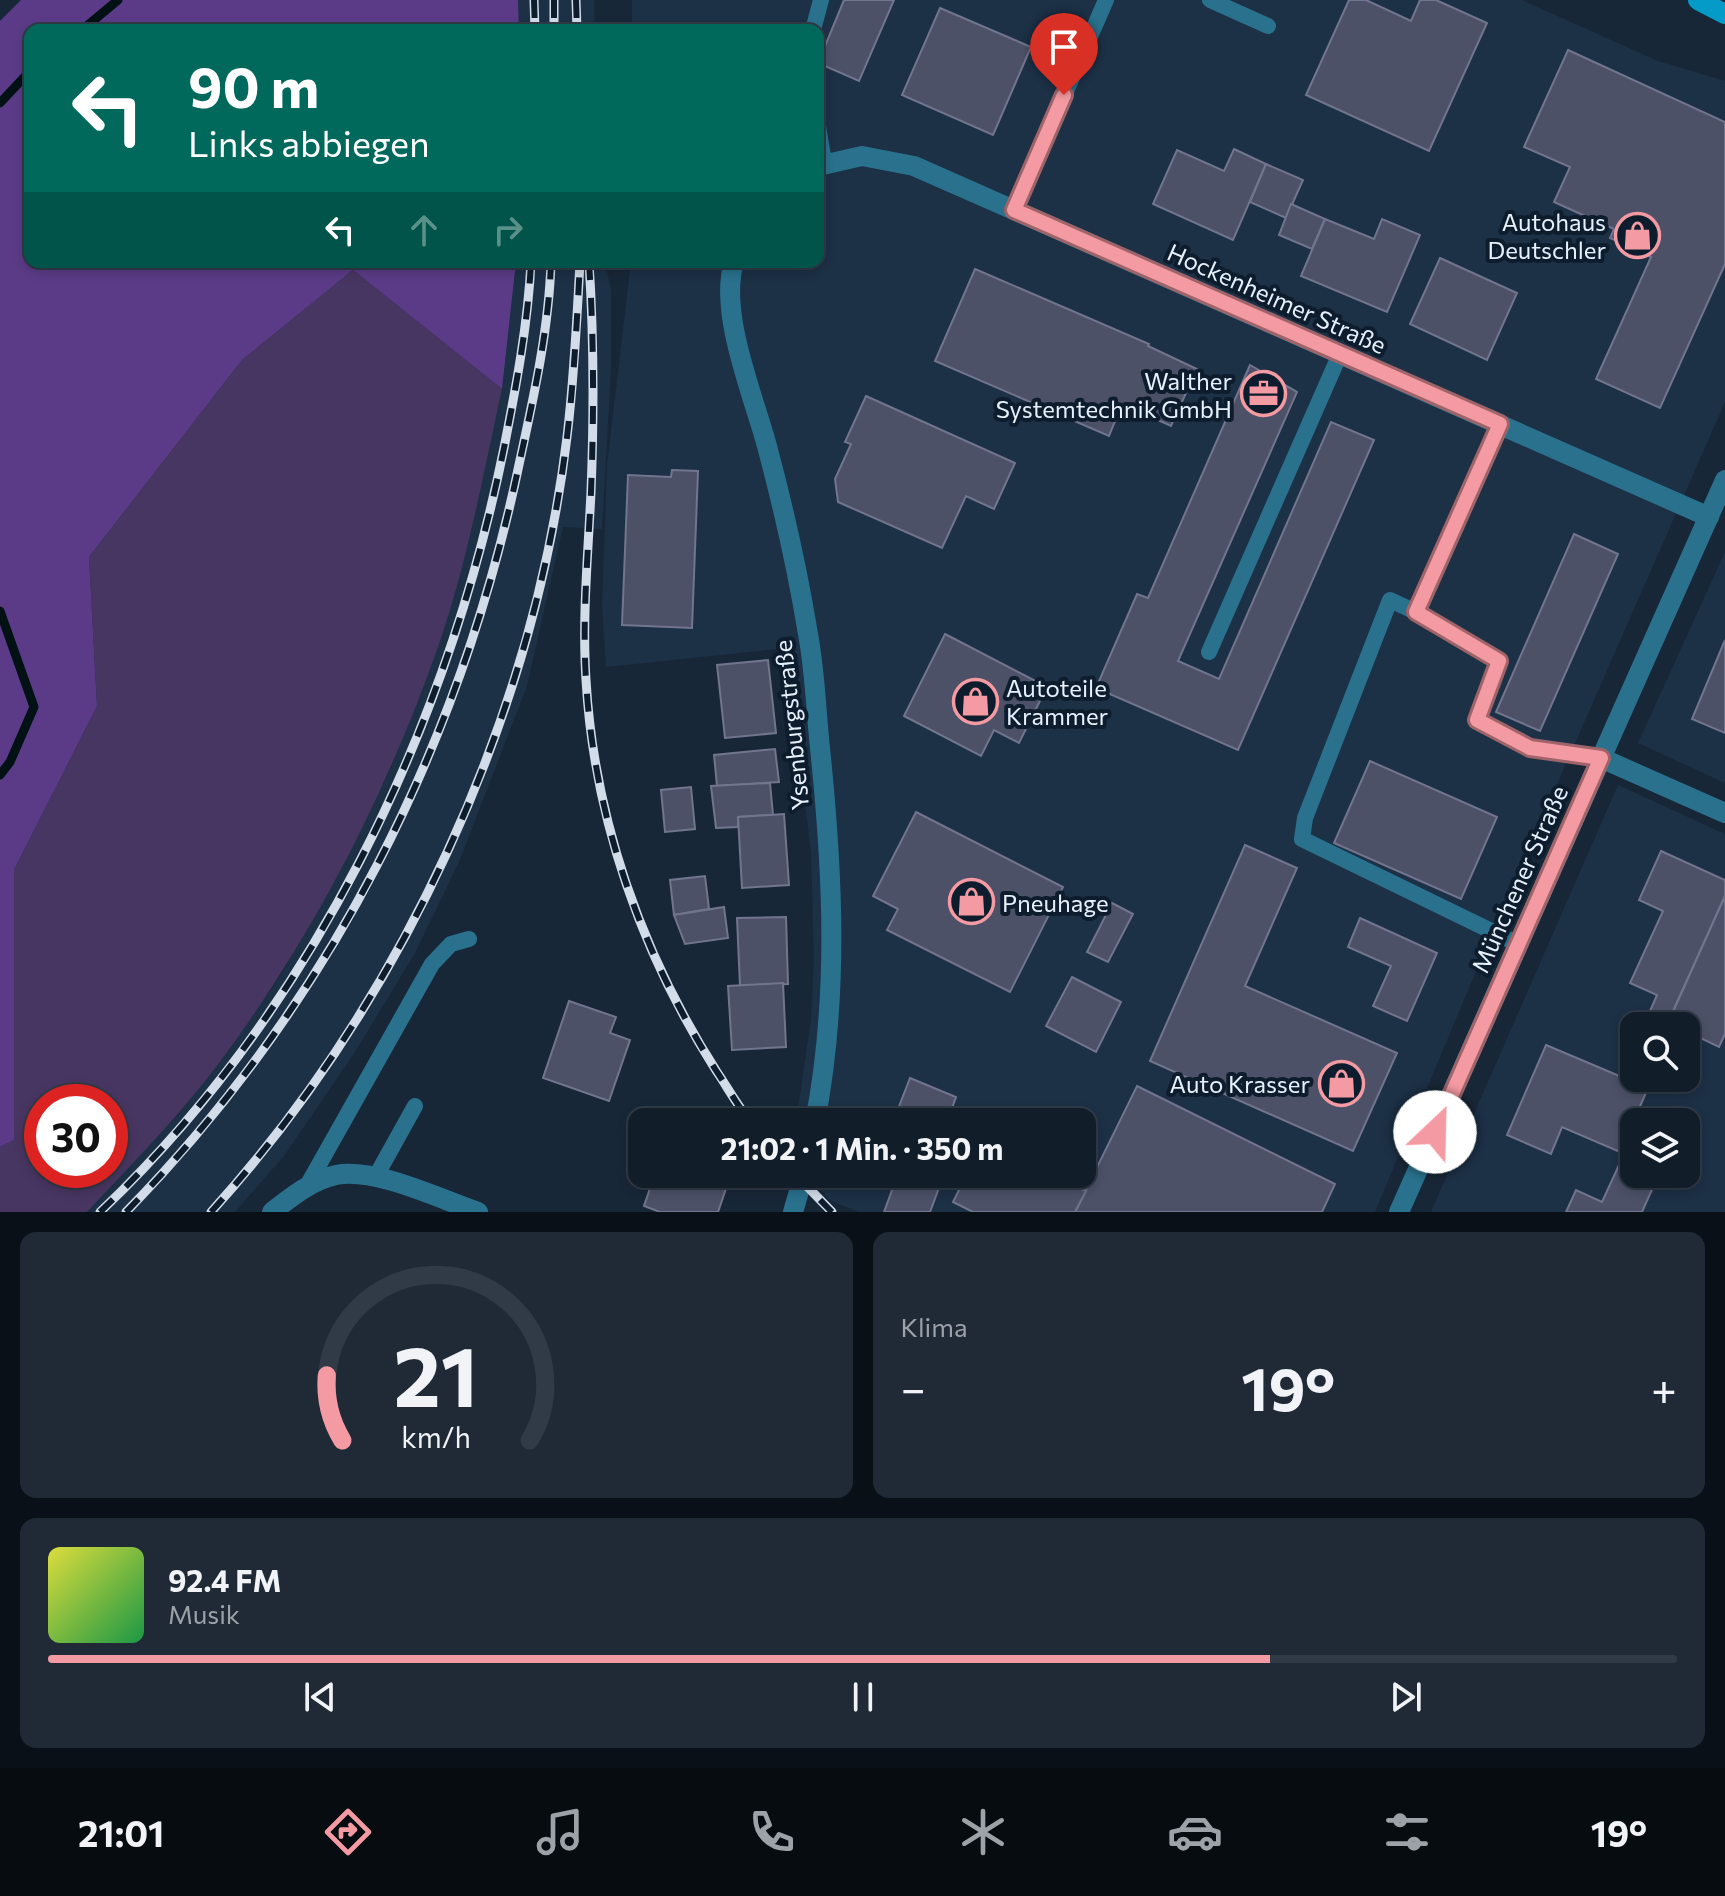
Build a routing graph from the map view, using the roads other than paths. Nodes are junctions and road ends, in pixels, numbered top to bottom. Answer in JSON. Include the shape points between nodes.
{"nodes":[{"id":1,"x":821,"y":0,"type":"edge"},
{"id":2,"x":1106,"y":0,"type":"edge"},
{"id":3,"x":1210,"y":0,"type":"edge"},
{"id":4,"x":1698,"y":0,"type":"edge"},
{"id":5,"x":1723,"y":12,"type":"edge"},
{"id":6,"x":815,"y":24,"type":"edge"},
{"id":7,"x":1268,"y":26,"type":"dead end"},
{"id":8,"x":824,"y":163,"type":"edge"},
{"id":9,"x":1014,"y":210,"type":"junction"},
{"id":10,"x":732,"y":268,"type":"edge"},
{"id":11,"x":1340,"y":354,"type":"junction"},
{"id":12,"x":1500,"y":424,"type":"junction"},
{"id":13,"x":1725,"y":480,"type":"edge"},
{"id":14,"x":1709,"y":517,"type":"junction"},
{"id":15,"x":1416,"y":612,"type":"junction"},
{"id":16,"x":1209,"y":652,"type":"dead end"},
{"id":17,"x":1601,"y":758,"type":"junction"},
{"id":18,"x":1725,"y":813,"type":"edge"},
{"id":19,"x":469,"y":939,"type":"dead end"},
{"id":20,"x":1518,"y":944,"type":"junction"},
{"id":21,"x":415,"y":1106,"type":"dead end"},
{"id":22,"x":817,"y":1108,"type":"edge"},
{"id":23,"x":375,"y":1178,"type":"junction"},
{"id":24,"x":307,"y":1186,"type":"junction"},
{"id":25,"x":800,"y":1188,"type":"edge"},
{"id":26,"x":272,"y":1212,"type":"edge"},
{"id":27,"x":478,"y":1212,"type":"edge"},
{"id":28,"x":793,"y":1212,"type":"edge"},
{"id":29,"x":1399,"y":1212,"type":"edge"}],
"edges":[{"from":1,"to":6,"type":"lane"},
{"from":2,"to":9,"type":"lane"},
{"from":3,"to":7,"type":"lane"},
{"from":4,"to":5,"type":"street"},
{"from":8,"to":9,"type":"street","name":"Hockenheimer Straße","via":[[862,156],[914,166]]},
{"from":9,"to":11,"type":"street","name":"Hockenheimer Straße"},
{"from":10,"to":22,"type":"street","name":"Ysenburgstraße","via":[[734,331],[769,453],[810,651],[832,887],[832,995]]},
{"from":11,"to":12,"type":"street","name":"Hockenheimer Straße"},
{"from":11,"to":16,"type":"lane"},
{"from":12,"to":14,"type":"street","name":"Hockenheimer Straße"},
{"from":12,"to":15,"type":"lane"},
{"from":13,"to":14,"type":"street","name":"Münchener Straße"},
{"from":14,"to":17,"type":"street","name":"Münchener Straße"},
{"from":15,"to":17,"type":"lane","via":[[1499,661],[1477,720],[1530,748]]},
{"from":15,"to":20,"type":"lane","via":[[1390,600],[1305,818],[1302,839]]},
{"from":17,"to":18,"type":"street"},
{"from":17,"to":20,"type":"street","name":"Münchener Straße"},
{"from":19,"to":24,"type":"lane","via":[[451,944],[432,964]]},
{"from":20,"to":29,"type":"street","name":"Münchener Straße"},
{"from":21,"to":23,"type":"lane"},
{"from":23,"to":24,"type":"street","via":[[333,1175]]},
{"from":23,"to":27,"type":"street"},
{"from":24,"to":26,"type":"street"},
{"from":25,"to":28,"type":"street"}]}
